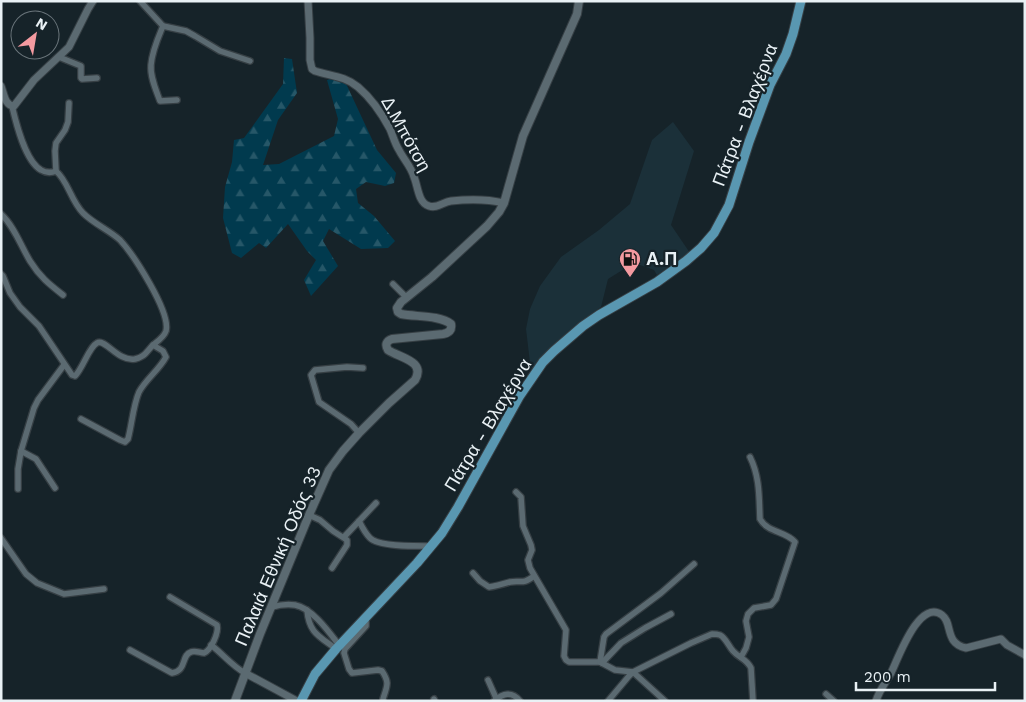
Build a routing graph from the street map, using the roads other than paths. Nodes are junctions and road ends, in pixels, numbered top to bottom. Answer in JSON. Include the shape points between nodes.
{"nodes":[{"id":1,"x":93,"y":1,"type":"edge"},
{"id":2,"x":140,"y":1,"type":"edge"},
{"id":3,"x":308,"y":1,"type":"edge"},
{"id":4,"x":579,"y":1,"type":"edge"},
{"id":5,"x":801,"y":1,"type":"edge"},
{"id":6,"x":162,"y":26,"type":"junction"},
{"id":7,"x":60,"y":56,"type":"edge"},
{"id":8,"x":60,"y":57,"type":"edge"},
{"id":9,"x":56,"y":60,"type":"edge"},
{"id":10,"x":250,"y":61,"type":"dead end"},
{"id":11,"x":97,"y":78,"type":"dead end"},
{"id":12,"x":1,"y":86,"type":"edge"},
{"id":13,"x":177,"y":100,"type":"dead end"},
{"id":14,"x":69,"y":103,"type":"dead end"},
{"id":15,"x":12,"y":106,"type":"junction"},
{"id":16,"x":56,"y":172,"type":"junction"},
{"id":17,"x":504,"y":203,"type":"junction"},
{"id":18,"x":1,"y":214,"type":"edge"},
{"id":19,"x":1,"y":274,"type":"edge"},
{"id":20,"x":393,"y":284,"type":"dead end"},
{"id":21,"x":63,"y":295,"type":"dead end"},
{"id":22,"x":407,"y":298,"type":"junction"},
{"id":23,"x":153,"y":345,"type":"junction"},
{"id":24,"x":64,"y":365,"type":"junction"},
{"id":25,"x":363,"y":368,"type":"dead end"},
{"id":26,"x":81,"y":419,"type":"dead end"},
{"id":27,"x":360,"y":433,"type":"junction"},
{"id":28,"x":21,"y":451,"type":"junction"},
{"id":29,"x":750,"y":457,"type":"dead end"},
{"id":30,"x":55,"y":488,"type":"dead end"},
{"id":31,"x":18,"y":489,"type":"dead end"},
{"id":32,"x":516,"y":492,"type":"dead end"},
{"id":33,"x":376,"y":503,"type":"dead end"},
{"id":34,"x":309,"y":515,"type":"junction"},
{"id":35,"x":359,"y":521,"type":"junction"},
{"id":36,"x":344,"y":537,"type":"junction"},
{"id":37,"x":1,"y":538,"type":"edge"},
{"id":38,"x":431,"y":546,"type":"junction"},
{"id":39,"x":694,"y":564,"type":"dead end"},
{"id":40,"x":332,"y":568,"type":"dead end"},
{"id":41,"x":473,"y":573,"type":"dead end"},
{"id":42,"x":534,"y":576,"type":"junction"},
{"id":43,"x":104,"y":589,"type":"dead end"},
{"id":44,"x":170,"y":597,"type":"dead end"},
{"id":45,"x":272,"y":606,"type":"junction"},
{"id":46,"x":307,"y":610,"type":"junction"},
{"id":47,"x":671,"y":614,"type":"dead end"},
{"id":48,"x":366,"y":616,"type":"junction"},
{"id":49,"x":211,"y":645,"type":"junction"},
{"id":50,"x":337,"y":647,"type":"junction"},
{"id":51,"x":130,"y":650,"type":"dead end"},
{"id":52,"x":1025,"y":655,"type":"edge"},
{"id":53,"x":741,"y":657,"type":"junction"},
{"id":54,"x":601,"y":662,"type":"junction"},
{"id":55,"x":633,"y":672,"type":"junction"},
{"id":56,"x":245,"y":674,"type":"junction"},
{"id":57,"x":488,"y":680,"type":"dead end"},
{"id":58,"x":826,"y":694,"type":"dead end"},
{"id":59,"x":495,"y":699,"type":"edge"},
{"id":60,"x":235,"y":701,"type":"edge"},
{"id":61,"x":297,"y":701,"type":"edge"},
{"id":62,"x":301,"y":701,"type":"edge"},
{"id":63,"x":383,"y":701,"type":"edge"},
{"id":64,"x":520,"y":701,"type":"edge"},
{"id":65,"x":608,"y":701,"type":"edge"},
{"id":66,"x":665,"y":701,"type":"edge"},
{"id":67,"x":753,"y":701,"type":"edge"},
{"id":68,"x":834,"y":701,"type":"edge"},
{"id":69,"x":876,"y":701,"type":"edge"}],
"edges":[{"from":1,"to":7,"type":"street","via":[[71,44]]},
{"from":2,"to":6,"type":"street"},
{"from":3,"to":17,"type":"street","name":"Δ.Μπότση","via":[[312,69],[346,79],[367,95],[411,169],[425,204],[435,207],[453,201],[480,200]]},
{"from":4,"to":17,"type":"main road","via":[[577,14],[524,136]]},
{"from":5,"to":38,"type":"main road","name":"Πάτρα - Βλαχέρνα","via":[[786,54],[770,85],[729,205],[714,233],[686,261],[583,326],[543,362],[458,507]]},
{"from":6,"to":10,"type":"street","via":[[186,32],[220,51]]},
{"from":6,"to":13,"type":"street","via":[[154,48],[152,73],[160,101]]},
{"from":8,"to":11,"type":"street","via":[[81,66],[82,79]]},
{"from":9,"to":15,"type":"street"},
{"from":12,"to":15,"type":"street"},
{"from":14,"to":16,"type":"street","via":[[68,122],[56,143]]},
{"from":15,"to":16,"type":"street","via":[[20,138],[34,164],[49,173]]},
{"from":16,"to":23,"type":"street","via":[[82,212],[118,239],[146,277],[163,309],[166,322],[166,330]]},
{"from":17,"to":22,"type":"main road","via":[[487,226]]},
{"from":18,"to":21,"type":"street","via":[[45,281]]},
{"from":19,"to":24,"type":"street","via":[[10,293],[39,326]]},
{"from":20,"to":22,"type":"street"},
{"from":22,"to":27,"type":"main road","name":"Παλαιά Εθνική Οδός 33","via":[[398,305],[401,314],[442,319],[452,327],[448,333],[388,340],[388,350],[415,364],[418,375]]},
{"from":23,"to":24,"type":"street","via":[[140,358],[130,360],[99,342],[77,375],[72,375]]},
{"from":23,"to":26,"type":"street","via":[[166,357],[140,392],[128,439],[125,442],[120,440]]},
{"from":24,"to":28,"type":"street","via":[[35,404]]},
{"from":25,"to":27,"type":"street","via":[[315,370],[310,375],[319,402]]},
{"from":27,"to":34,"type":"main road","name":"Παλαιά Εθνική Οδός 33","via":[[329,470]]},
{"from":28,"to":30,"type":"street","via":[[36,459]]},
{"from":28,"to":31,"type":"street"},
{"from":29,"to":53,"type":"street","via":[[758,479],[760,519],[768,528],[795,542],[776,599],[771,605],[754,608],[748,614],[749,637]]},
{"from":32,"to":42,"type":"street","via":[[521,498],[523,526],[532,550],[528,560]]},
{"from":33,"to":35,"type":"street"},
{"from":34,"to":36,"type":"street"},
{"from":34,"to":45,"type":"main road","name":"Παλαιά Εθνική Οδός 33"},
{"from":35,"to":36,"type":"street"},
{"from":35,"to":38,"type":"street","via":[[371,539],[377,542]]},
{"from":36,"to":40,"type":"street","via":[[347,545]]},
{"from":37,"to":43,"type":"street","via":[[26,574],[37,583],[64,594]]},
{"from":38,"to":48,"type":"main road","name":"Πάτρα - Βλαχέρνα"},
{"from":39,"to":54,"type":"street","via":[[606,634]]},
{"from":41,"to":42,"type":"street","via":[[489,587],[522,582]]},
{"from":42,"to":54,"type":"street","via":[[566,630],[566,660]]},
{"from":44,"to":49,"type":"street","via":[[217,625]]},
{"from":45,"to":46,"type":"street","via":[[298,605]]},
{"from":45,"to":56,"type":"main road","name":"Παλαιά Εθνική Οδός 33"},
{"from":46,"to":50,"type":"street","via":[[322,624]]},
{"from":46,"to":50,"type":"street","via":[[313,631]]},
{"from":47,"to":54,"type":"street","via":[[621,643]]},
{"from":48,"to":50,"type":"main road","name":"Πάτρα - Βλαχέρνα"},
{"from":48,"to":63,"type":"street","via":[[366,626],[344,653],[352,673],[382,671],[388,683]]},
{"from":49,"to":51,"type":"street","via":[[204,653],[188,653],[179,671],[172,673]]},
{"from":49,"to":56,"type":"street"},
{"from":50,"to":62,"type":"main road","name":"Πάτρα - Βλαχέρνα","via":[[315,674]]},
{"from":52,"to":69,"type":"street","via":[[1001,639],[961,647],[951,637],[944,616],[929,613],[918,620]]},
{"from":53,"to":55,"type":"street","via":[[723,637],[712,634]]},
{"from":53,"to":67,"type":"street","via":[[751,668]]},
{"from":54,"to":55,"type":"street","via":[[615,670]]},
{"from":55,"to":65,"type":"street"},
{"from":55,"to":66,"type":"street"},
{"from":56,"to":60,"type":"main road","name":"Παλαιά Εθνική Οδός 33"},
{"from":56,"to":61,"type":"street"},
{"from":57,"to":59,"type":"street"},
{"from":58,"to":68,"type":"street"},
{"from":59,"to":64,"type":"street","via":[[510,694]]}]}
